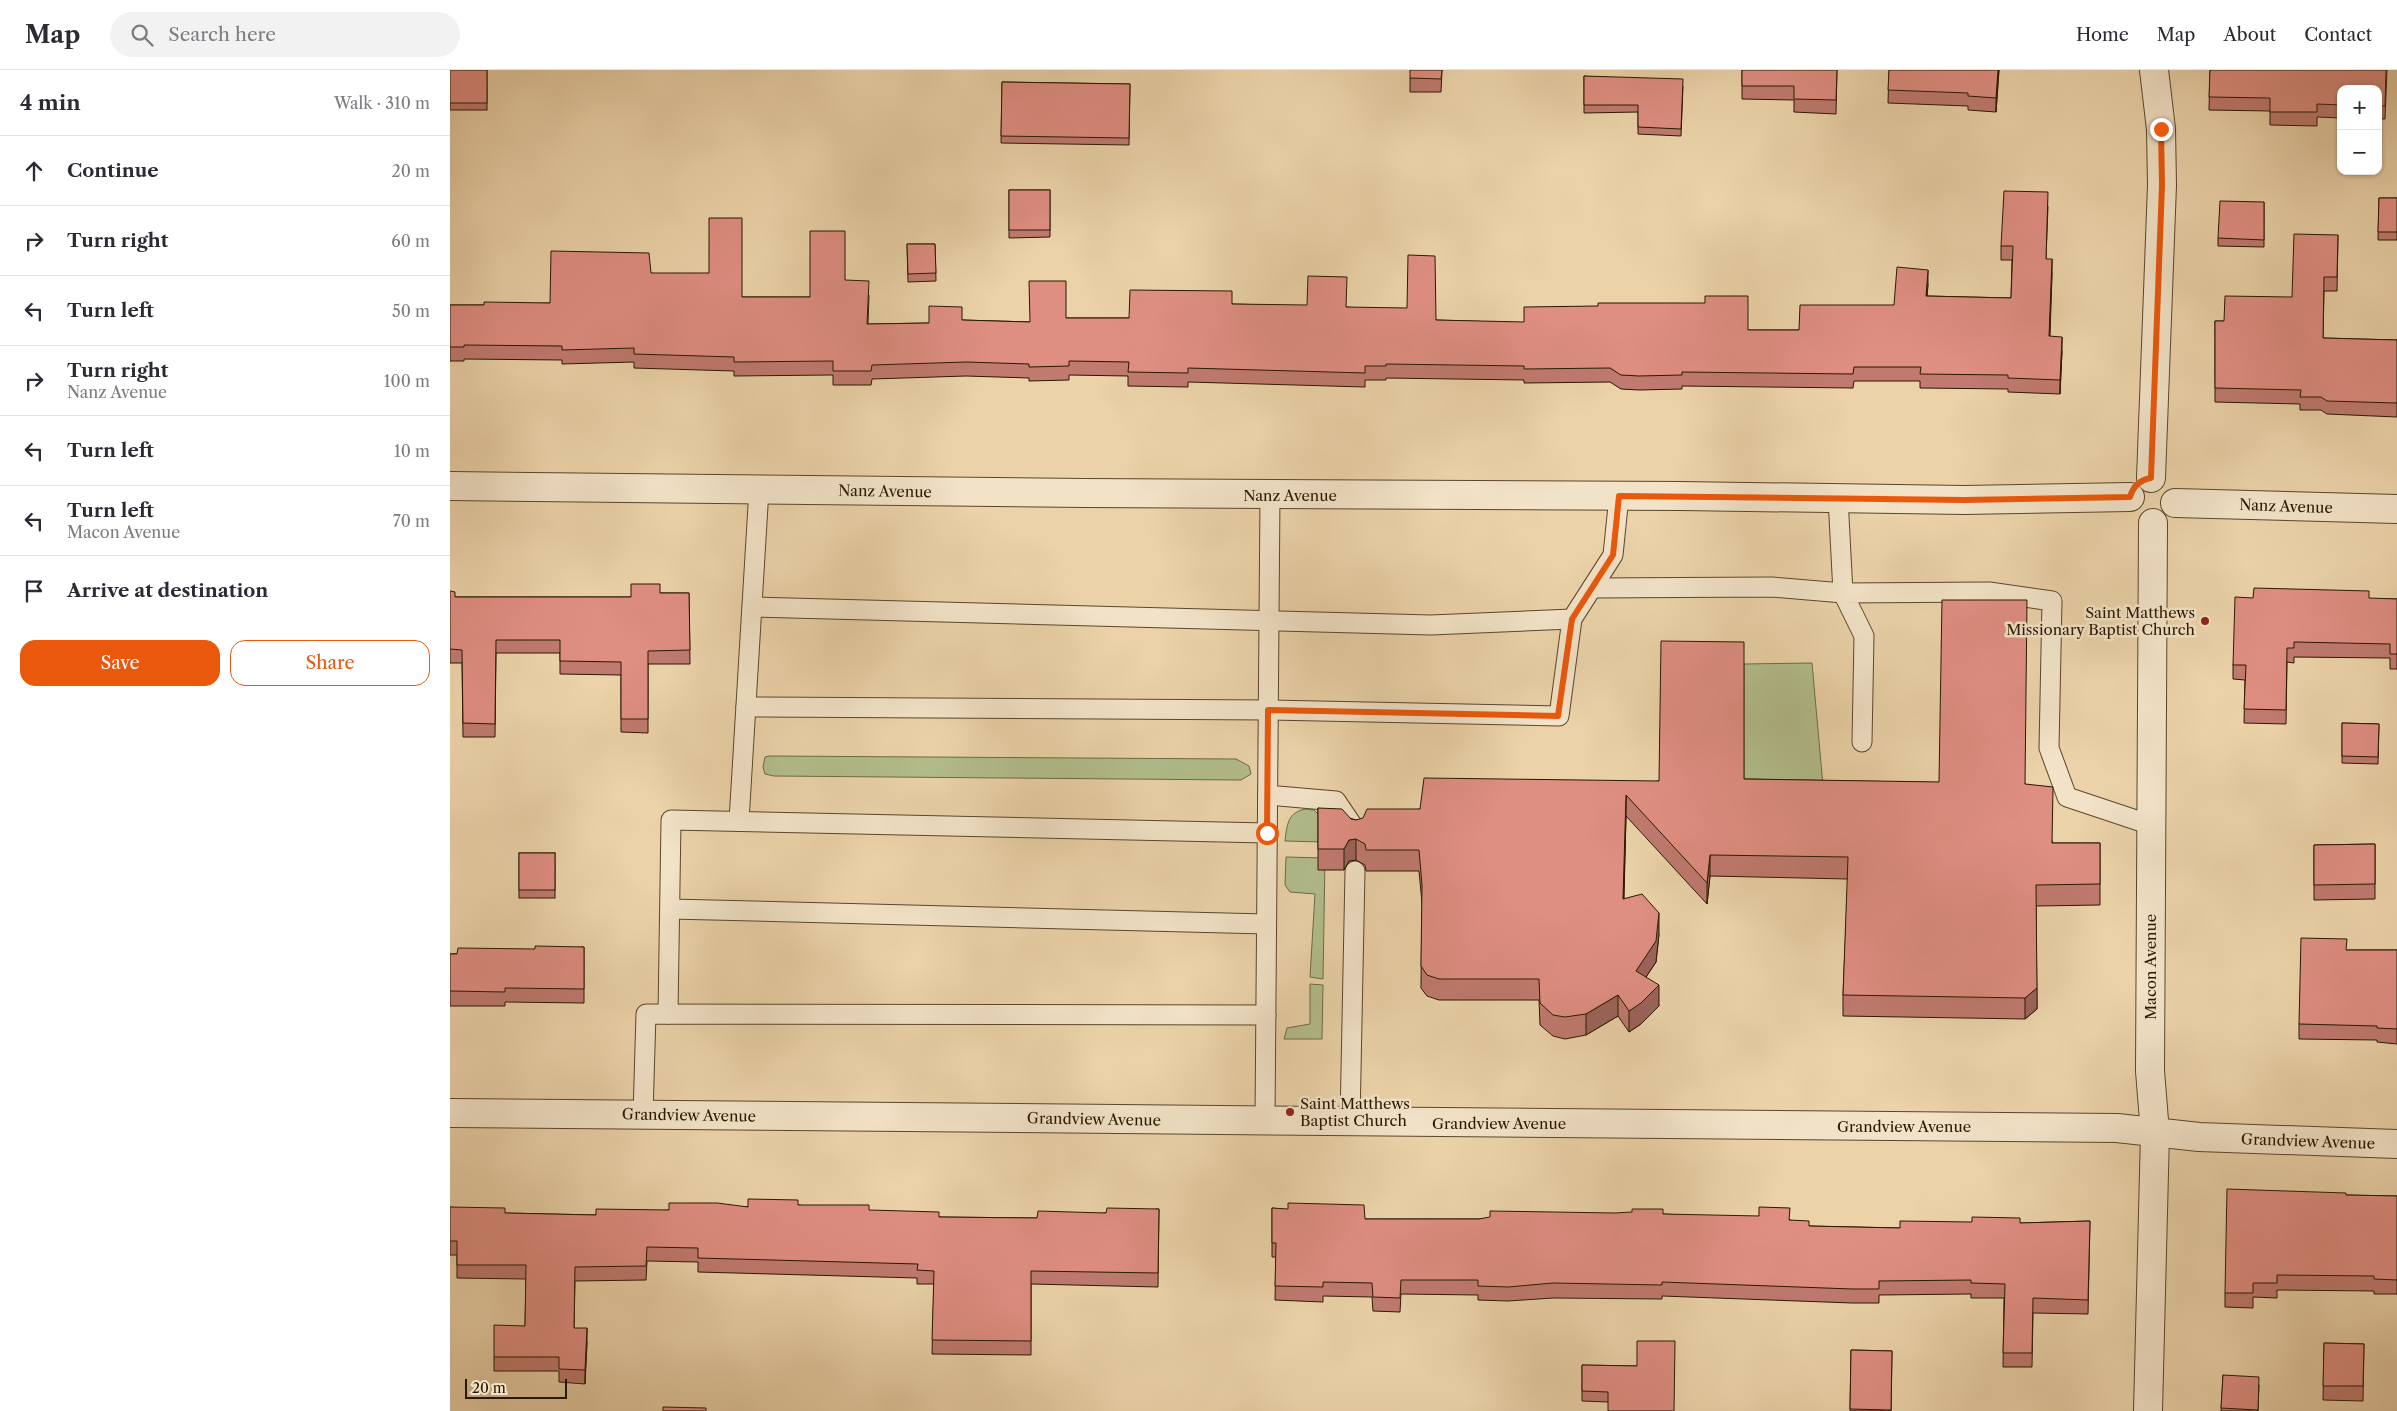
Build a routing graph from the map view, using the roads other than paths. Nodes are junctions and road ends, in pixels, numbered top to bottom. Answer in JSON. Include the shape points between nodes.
{"nodes":[{"id":1,"x":2154,"y":70,"type":"edge"},
{"id":2,"x":2151,"y":478,"type":"junction"},
{"id":3,"x":450,"y":486,"type":"edge"},
{"id":4,"x":759,"y":490,"type":"junction"},
{"id":5,"x":1270,"y":495,"type":"junction"},
{"id":6,"x":1619,"y":496,"type":"junction"},
{"id":7,"x":2130,"y":497,"type":"junction"},
{"id":8,"x":1838,"y":498,"type":"junction"},
{"id":9,"x":2175,"y":503,"type":"junction"},
{"id":10,"x":2397,"y":509,"type":"edge"},
{"id":11,"x":2153,"y":524,"type":"junction"},
{"id":12,"x":1592,"y":588,"type":"junction"},
{"id":13,"x":1843,"y":593,"type":"junction"},
{"id":14,"x":752,"y":607,"type":"junction"},
{"id":15,"x":1572,"y":619,"type":"junction"},
{"id":16,"x":1270,"y":622,"type":"junction"},
{"id":17,"x":746,"y":707,"type":"junction"},
{"id":18,"x":1268,"y":710,"type":"junction"},
{"id":19,"x":1862,"y":742,"type":"dead end"},
{"id":20,"x":1268,"y":794,"type":"junction"},
{"id":21,"x":739,"y":821,"type":"junction"},
{"id":22,"x":2151,"y":825,"type":"junction"},
{"id":23,"x":1356,"y":830,"type":"edge"},
{"id":24,"x":1267,"y":833,"type":"junction"},
{"id":25,"x":1355,"y":871,"type":"dead end"},
{"id":26,"x":670,"y":909,"type":"junction"},
{"id":27,"x":1266,"y":924,"type":"junction"},
{"id":28,"x":668,"y":1014,"type":"junction"},
{"id":29,"x":1266,"y":1015,"type":"junction"},
{"id":30,"x":450,"y":1113,"type":"edge"},
{"id":31,"x":643,"y":1115,"type":"junction"},
{"id":32,"x":1265,"y":1120,"type":"junction"},
{"id":33,"x":1350,"y":1121,"type":"junction"},
{"id":34,"x":2156,"y":1133,"type":"junction"},
{"id":35,"x":2397,"y":1144,"type":"edge"},
{"id":36,"x":2148,"y":1411,"type":"edge"}],
"edges":[{"from":1,"to":2,"type":"street","via":[[2161,129],[2162,185]]},
{"from":2,"to":7,"type":"street","via":[[2136,485]]},
{"from":2,"to":9,"type":"street","via":[[2168,484]]},
{"from":3,"to":4,"type":"street","name":"Nanz Avenue"},
{"from":4,"to":5,"type":"street","name":"Nanz Avenue"},
{"from":4,"to":14,"type":"lane"},
{"from":5,"to":6,"type":"street","name":"Nanz Avenue"},
{"from":5,"to":16,"type":"lane"},
{"from":6,"to":8,"type":"street","name":"Nanz Avenue"},
{"from":6,"to":12,"type":"lane","via":[[1613,555]]},
{"from":7,"to":8,"type":"street","name":"Nanz Avenue"},
{"from":7,"to":11,"type":"street","via":[[2134,514]]},
{"from":8,"to":13,"type":"lane"},
{"from":9,"to":10,"type":"street","name":"Nanz Avenue"},
{"from":9,"to":11,"type":"street","via":[[2168,517]]},
{"from":11,"to":22,"type":"street","name":"Macon Avenue"},
{"from":12,"to":13,"type":"lane","via":[[1772,586]]},
{"from":12,"to":15,"type":"lane"},
{"from":13,"to":19,"type":"lane","via":[[1864,636]]},
{"from":13,"to":22,"type":"lane","via":[[1989,592],[2052,601],[2050,748],[2067,797]]},
{"from":14,"to":16,"type":"lane"},
{"from":14,"to":17,"type":"lane"},
{"from":15,"to":16,"type":"lane","via":[[1432,625]]},
{"from":15,"to":18,"type":"lane","via":[[1558,716]]},
{"from":16,"to":18,"type":"lane"},
{"from":17,"to":18,"type":"lane"},
{"from":17,"to":21,"type":"lane"},
{"from":18,"to":20,"type":"lane"},
{"from":20,"to":23,"type":"lane","via":[[1336,800]]},
{"from":20,"to":24,"type":"lane"},
{"from":21,"to":24,"type":"lane"},
{"from":21,"to":26,"type":"lane","via":[[671,820]]},
{"from":22,"to":34,"type":"street","name":"Macon Avenue","via":[[2150,1071]]},
{"from":24,"to":27,"type":"lane"},
{"from":25,"to":33,"type":"lane"},
{"from":26,"to":27,"type":"lane"},
{"from":26,"to":28,"type":"lane"},
{"from":27,"to":29,"type":"lane"},
{"from":28,"to":29,"type":"lane"},
{"from":28,"to":31,"type":"lane","via":[[646,1014]]},
{"from":29,"to":32,"type":"lane"},
{"from":30,"to":31,"type":"street","name":"Grandview Avenue"},
{"from":31,"to":32,"type":"street","name":"Grandview Avenue"},
{"from":32,"to":33,"type":"street","name":"Grandview Avenue"},
{"from":33,"to":34,"type":"street","name":"Grandview Avenue","via":[[2118,1128]]},
{"from":34,"to":35,"type":"street","name":"Grandview Avenue"},
{"from":34,"to":36,"type":"street","name":"Macon Avenue"}]}
